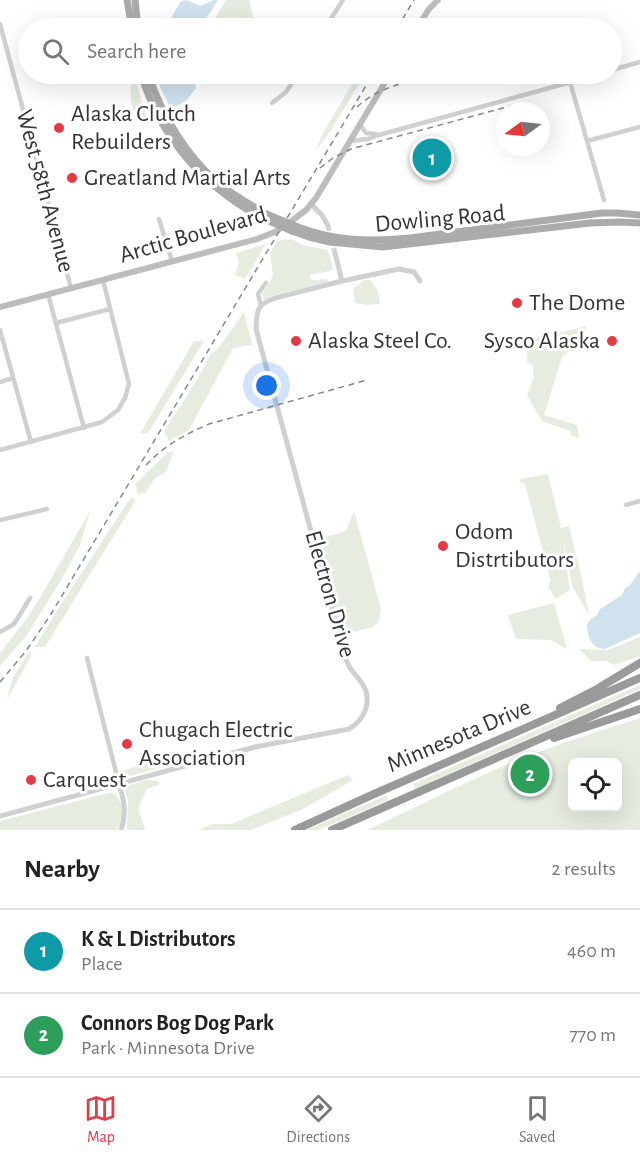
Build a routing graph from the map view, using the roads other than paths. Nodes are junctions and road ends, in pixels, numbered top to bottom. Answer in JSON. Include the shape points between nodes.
{"nodes":[{"id":1,"x":127,"y":0,"type":"edge"},
{"id":2,"x":135,"y":0,"type":"edge"},
{"id":3,"x":343,"y":0,"type":"edge"},
{"id":4,"x":438,"y":0,"type":"edge"},
{"id":5,"x":130,"y":18,"type":"edge"},
{"id":6,"x":137,"y":18,"type":"edge"},
{"id":7,"x":331,"y":18,"type":"edge"},
{"id":8,"x":423,"y":18,"type":"edge"},
{"id":9,"x":0,"y":24,"type":"edge"},
{"id":10,"x":640,"y":62,"type":"edge"},
{"id":11,"x":622,"y":67,"type":"edge"},
{"id":12,"x":145,"y":84,"type":"edge"},
{"id":13,"x":152,"y":84,"type":"edge"},
{"id":14,"x":291,"y":84,"type":"edge"},
{"id":15,"x":384,"y":84,"type":"edge"},
{"id":16,"x":563,"y":84,"type":"edge"},
{"id":17,"x":571,"y":84,"type":"edge"},
{"id":18,"x":272,"y":103,"type":"dead end"},
{"id":19,"x":360,"y":125,"type":"junction"},
{"id":20,"x":640,"y":127,"type":"edge"},
{"id":21,"x":379,"y":135,"type":"junction"},
{"id":22,"x":350,"y":141,"type":"junction"},
{"id":23,"x":586,"y":141,"type":"junction"},
{"id":24,"x":604,"y":200,"type":"dead end"},
{"id":25,"x":311,"y":204,"type":"junction"},
{"id":26,"x":262,"y":215,"type":"junction"},
{"id":27,"x":640,"y":215,"type":"edge"},
{"id":28,"x":159,"y":219,"type":"dead end"},
{"id":29,"x":640,"y":224,"type":"edge"},
{"id":30,"x":328,"y":226,"type":"tunnel mouth"},
{"id":31,"x":295,"y":229,"type":"junction"},
{"id":32,"x":335,"y":253,"type":"tunnel mouth"},
{"id":33,"x":172,"y":261,"type":"junction"},
{"id":34,"x":103,"y":280,"type":"junction"},
{"id":35,"x":420,"y":280,"type":"dead end"},
{"id":36,"x":342,"y":281,"type":"junction"},
{"id":37,"x":266,"y":283,"type":"dead end"},
{"id":38,"x":71,"y":288,"type":"junction"},
{"id":39,"x":48,"y":294,"type":"junction"},
{"id":40,"x":0,"y":307,"type":"edge"},
{"id":41,"x":110,"y":309,"type":"junction"},
{"id":42,"x":259,"y":309,"type":"junction"},
{"id":43,"x":56,"y":323,"type":"junction"},
{"id":44,"x":0,"y":330,"type":"edge"},
{"id":45,"x":13,"y":378,"type":"junction"},
{"id":46,"x":0,"y":382,"type":"edge"},
{"id":47,"x":84,"y":428,"type":"junction"},
{"id":48,"x":31,"y":442,"type":"junction"},
{"id":49,"x":0,"y":450,"type":"edge"},
{"id":50,"x":640,"y":501,"type":"edge"},
{"id":51,"x":626,"y":505,"type":"dead end"},
{"id":52,"x":47,"y":509,"type":"dead end"},
{"id":53,"x":0,"y":520,"type":"edge"},
{"id":54,"x":30,"y":598,"type":"dead end"},
{"id":55,"x":0,"y":632,"type":"edge"},
{"id":56,"x":87,"y":658,"type":"dead end"},
{"id":57,"x":640,"y":663,"type":"edge"},
{"id":58,"x":640,"y":678,"type":"edge"},
{"id":59,"x":640,"y":695,"type":"edge"},
{"id":60,"x":640,"y":709,"type":"edge"},
{"id":61,"x":517,"y":732,"type":"junction"},
{"id":62,"x":529,"y":744,"type":"junction"},
{"id":63,"x":119,"y":784,"type":"junction"},
{"id":64,"x":0,"y":816,"type":"edge"},
{"id":65,"x":122,"y":830,"type":"edge"},
{"id":66,"x":295,"y":830,"type":"edge"},
{"id":67,"x":332,"y":830,"type":"edge"}],
"edges":[{"from":1,"to":5,"type":"main road"},
{"from":2,"to":6,"type":"main road"},
{"from":3,"to":7,"type":"street"},
{"from":4,"to":8,"type":"main road"},
{"from":9,"to":38,"type":"street","name":"West 58th Avenue"},
{"from":10,"to":11,"type":"street"},
{"from":12,"to":26,"type":"main road","name":"Dowling Road","via":[[163,124],[188,160],[220,192]]},
{"from":13,"to":26,"type":"main road","name":"Dowling Road","via":[[164,113],[194,158],[217,182]]},
{"from":14,"to":18,"type":"street"},
{"from":15,"to":19,"type":"main road","name":"Arctic Boulevard"},
{"from":16,"to":21,"type":"street"},
{"from":17,"to":23,"type":"street"},
{"from":19,"to":21,"type":"street","via":[[366,133]]},
{"from":19,"to":22,"type":"main road","name":"Arctic Boulevard"},
{"from":20,"to":23,"type":"street"},
{"from":21,"to":22,"type":"street"},
{"from":22,"to":25,"type":"main road","name":"Arctic Boulevard"},
{"from":23,"to":24,"type":"street"},
{"from":25,"to":30,"type":"street"},
{"from":25,"to":33,"type":"main road","name":"Arctic Boulevard","via":[[275,232]]},
{"from":26,"to":31,"type":"main road","name":"Dowling Road","bridge":true},
{"from":27,"to":31,"type":"main road","name":"Dowling Road","via":[[602,213],[380,241]]},
{"from":28,"to":33,"type":"street"},
{"from":29,"to":31,"type":"main road","name":"Dowling Road","via":[[590,223],[383,247],[330,242]]},
{"from":32,"to":36,"type":"street"},
{"from":33,"to":34,"type":"main road","name":"Arctic Boulevard"},
{"from":34,"to":38,"type":"main road","name":"Arctic Boulevard"},
{"from":34,"to":41,"type":"street"},
{"from":35,"to":36,"type":"street","via":[[414,272],[399,269]]},
{"from":36,"to":42,"type":"street","via":[[275,298]]},
{"from":37,"to":42,"type":"street","via":[[258,294]]},
{"from":38,"to":39,"type":"main road","name":"Arctic Boulevard"},
{"from":39,"to":40,"type":"main road","name":"Arctic Boulevard"},
{"from":39,"to":43,"type":"street"},
{"from":41,"to":43,"type":"street"},
{"from":41,"to":47,"type":"street","via":[[129,384],[126,398],[102,422]]},
{"from":42,"to":63,"type":"street","name":"Electron Drive","via":[[256,329],[348,664],[368,697],[366,709],[359,723],[349,729],[255,747]]},
{"from":43,"to":47,"type":"street"},
{"from":44,"to":45,"type":"street"},
{"from":45,"to":46,"type":"street"},
{"from":45,"to":48,"type":"street"},
{"from":47,"to":48,"type":"street"},
{"from":48,"to":49,"type":"street"},
{"from":50,"to":51,"type":"street"},
{"from":52,"to":53,"type":"street"},
{"from":54,"to":55,"type":"street","via":[[14,624]]},
{"from":56,"to":63,"type":"street"},
{"from":57,"to":61,"type":"highway"},
{"from":58,"to":61,"type":"highway","name":"Minnesota Drive"},
{"from":59,"to":62,"type":"highway","name":"Minnesota Drive"},
{"from":60,"to":62,"type":"highway"},
{"from":61,"to":66,"type":"highway","name":"Minnesota Drive"},
{"from":62,"to":67,"type":"highway","name":"Minnesota Drive"},
{"from":63,"to":64,"type":"street","name":"Electron Drive"},
{"from":63,"to":65,"type":"street","via":[[125,812]]}]}
